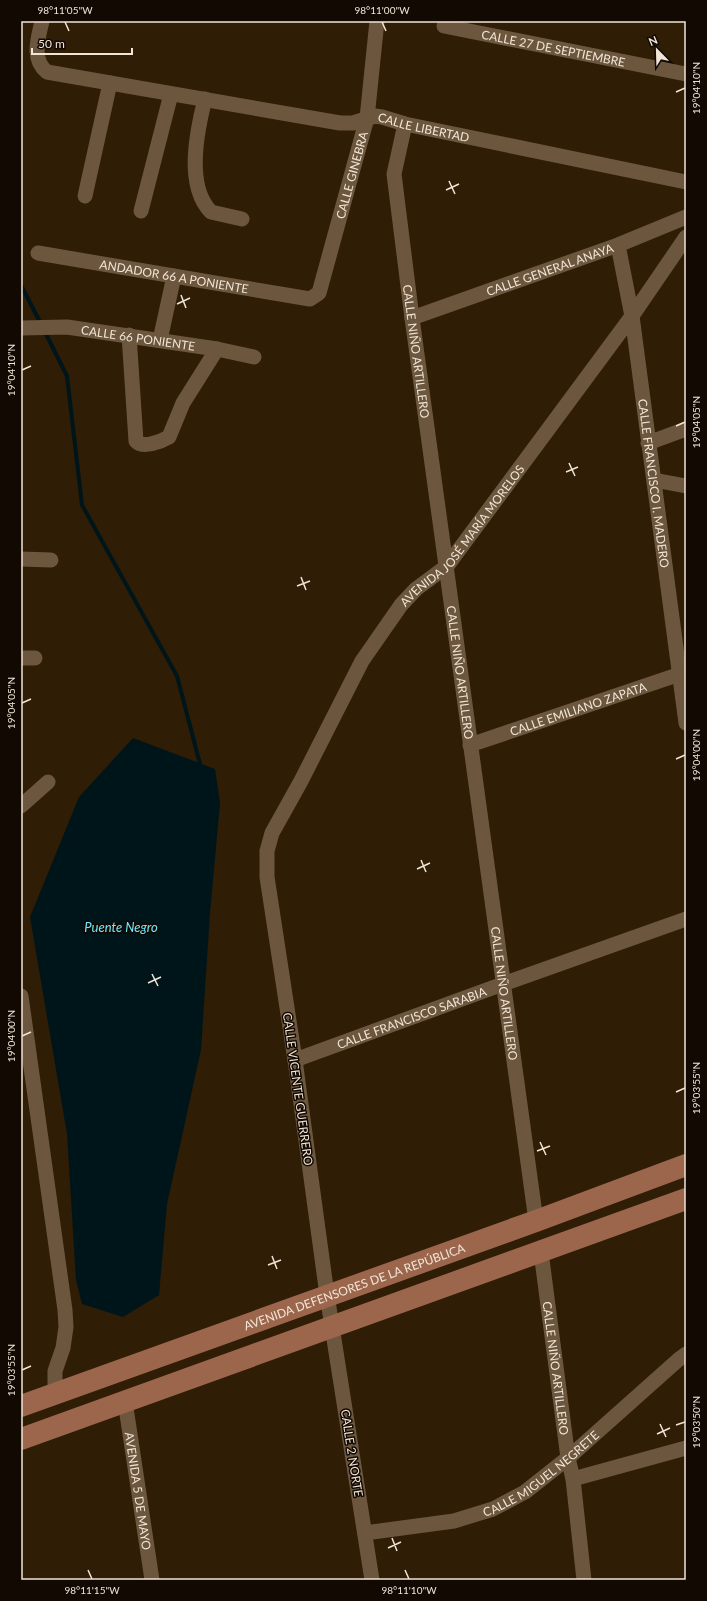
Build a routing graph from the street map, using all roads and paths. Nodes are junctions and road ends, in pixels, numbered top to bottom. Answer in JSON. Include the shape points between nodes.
{"nodes":[{"id":1,"x":42,"y":21,"type":"edge"},
{"id":2,"x":378,"y":21,"type":"edge"},
{"id":3,"x":446,"y":24,"type":"edge"},
{"id":4,"x":686,"y":74,"type":"edge"},
{"id":5,"x":110,"y":83,"type":"junction"},
{"id":6,"x":171,"y":94,"type":"junction"},
{"id":7,"x":205,"y":99,"type":"junction"},
{"id":8,"x":367,"y":118,"type":"junction"},
{"id":9,"x":405,"y":124,"type":"junction"},
{"id":10,"x":686,"y":182,"type":"edge"},
{"id":11,"x":85,"y":196,"type":"dead end"},
{"id":12,"x":141,"y":211,"type":"dead end"},
{"id":13,"x":686,"y":217,"type":"edge"},
{"id":14,"x":242,"y":218,"type":"dead end"},
{"id":15,"x":686,"y":238,"type":"edge"},
{"id":16,"x":618,"y":244,"type":"junction"},
{"id":17,"x":38,"y":253,"type":"dead end"},
{"id":18,"x":174,"y":276,"type":"junction"},
{"id":19,"x":310,"y":299,"type":"joint"},
{"id":20,"x":632,"y":316,"type":"junction"},
{"id":21,"x":412,"y":318,"type":"junction"},
{"id":22,"x":21,"y":328,"type":"edge"},
{"id":23,"x":129,"y":335,"type":"junction"},
{"id":24,"x":160,"y":340,"type":"junction"},
{"id":25,"x":217,"y":349,"type":"junction"},
{"id":26,"x":254,"y":357,"type":"dead end"},
{"id":27,"x":686,"y":429,"type":"edge"},
{"id":28,"x":648,"y":443,"type":"junction"},
{"id":29,"x":654,"y":480,"type":"junction"},
{"id":30,"x":686,"y":486,"type":"edge"},
{"id":31,"x":21,"y":560,"type":"edge"},
{"id":32,"x":51,"y":560,"type":"dead end"},
{"id":33,"x":447,"y":566,"type":"junction"},
{"id":34,"x":683,"y":673,"type":"edge"},
{"id":35,"x":686,"y":723,"type":"edge"},
{"id":36,"x":470,"y":745,"type":"junction"},
{"id":37,"x":48,"y":782,"type":"dead end"},
{"id":38,"x":21,"y":806,"type":"edge"},
{"id":39,"x":267,"y":851,"type":"joint"},
{"id":40,"x":686,"y":919,"type":"edge"},
{"id":41,"x":503,"y":984,"type":"junction"},
{"id":42,"x":21,"y":996,"type":"edge"},
{"id":43,"x":295,"y":1060,"type":"junction"},
{"id":44,"x":686,"y":1165,"type":"edge"},
{"id":45,"x":686,"y":1199,"type":"edge"},
{"id":46,"x":536,"y":1221,"type":"junction"},
{"id":47,"x":541,"y":1252,"type":"junction"},
{"id":48,"x":327,"y":1295,"type":"junction"},
{"id":49,"x":332,"y":1327,"type":"junction"},
{"id":50,"x":686,"y":1354,"type":"edge"},
{"id":51,"x":55,"y":1394,"type":"junction"},
{"id":52,"x":125,"y":1401,"type":"junction"},
{"id":53,"x":21,"y":1406,"type":"edge"},
{"id":54,"x":21,"y":1439,"type":"edge"},
{"id":55,"x":686,"y":1448,"type":"edge"},
{"id":56,"x":568,"y":1458,"type":"junction"},
{"id":57,"x":572,"y":1479,"type":"junction"},
{"id":58,"x":365,"y":1533,"type":"junction"},
{"id":59,"x":152,"y":1580,"type":"edge"},
{"id":60,"x":372,"y":1580,"type":"edge"},
{"id":61,"x":584,"y":1580,"type":"edge"}],
"edges":[{"from":1,"to":5,"type":"street","name":"CALLE LIBERTAD","via":[[37,40],[37,57],[39,64],[47,72]]},
{"from":2,"to":8,"type":"street","name":"CALLE GINEBRA"},
{"from":3,"to":4,"type":"street","name":"CALLE 27 DE SEPTIEMBRE"},
{"from":5,"to":6,"type":"street","name":"CALLE LIBERTAD"},
{"from":5,"to":11,"type":"street"},
{"from":6,"to":7,"type":"street","name":"CALLE LIBERTAD"},
{"from":6,"to":12,"type":"street"},
{"from":7,"to":8,"type":"street","name":"CALLE LIBERTAD","via":[[340,123],[353,123]]},
{"from":7,"to":14,"type":"street","via":[[198,128],[196,156],[197,183],[201,198],[211,212]]},
{"from":8,"to":9,"type":"street","name":"CALLE LIBERTAD","via":[[382,117]]},
{"from":8,"to":19,"type":"street","name":"CALLE GINEBRA","via":[[318,293]]},
{"from":9,"to":10,"type":"street","name":"CALLE LIBERTAD"},
{"from":9,"to":21,"type":"street","name":"CALLE NIÑO ARTILLERO","via":[[394,174]]},
{"from":13,"to":16,"type":"street","name":"CALLE GENERAL ANAYA"},
{"from":15,"to":20,"type":"street","name":"AVENIDA JOSÉ MARÍA MORELOS"},
{"from":16,"to":20,"type":"street","name":"CALLE FRANCISCO I. MADERO"},
{"from":16,"to":21,"type":"street","name":"CALLE GENERAL ANAYA"},
{"from":17,"to":18,"type":"street","name":"ANDADOR 66 A PONIENTE"},
{"from":18,"to":19,"type":"street","name":"ANDADOR 66 A PONIENTE"},
{"from":18,"to":24,"type":"street"},
{"from":20,"to":28,"type":"street","name":"CALLE FRANCISCO I. MADERO"},
{"from":20,"to":33,"type":"street","name":"AVENIDA JOSÉ MARÍA MORELOS"},
{"from":21,"to":33,"type":"street","name":"CALLE NIÑO ARTILLERO"},
{"from":22,"to":23,"type":"street","name":"CALLE 66 PONIENTE","via":[[67,327]]},
{"from":23,"to":24,"type":"street","name":"CALLE 66 PONIENTE"},
{"from":23,"to":25,"type":"street","via":[[136,441],[144,445],[169,437],[183,403]]},
{"from":24,"to":25,"type":"street","name":"CALLE 66 PONIENTE"},
{"from":25,"to":26,"type":"street","name":"CALLE 66 PONIENTE"},
{"from":27,"to":28,"type":"street"},
{"from":28,"to":29,"type":"street","name":"CALLE FRANCISCO I. MADERO"},
{"from":29,"to":30,"type":"street"},
{"from":29,"to":34,"type":"street","name":"CALLE FRANCISCO I. MADERO"},
{"from":31,"to":32,"type":"street"},
{"from":33,"to":36,"type":"street","name":"CALLE NIÑO ARTILLERO"},
{"from":33,"to":39,"type":"street","name":"AVENIDA JOSÉ MARÍA MORELOS","via":[[416,589],[401,605],[362,661],[272,833]]},
{"from":34,"to":35,"type":"street","name":"CALLE FRANCISCO I. MADERO"},
{"from":34,"to":36,"type":"street","name":"CALLE EMILIANO ZAPATA"},
{"from":36,"to":41,"type":"street","name":"CALLE NIÑO ARTILLERO"},
{"from":37,"to":38,"type":"street"},
{"from":39,"to":43,"type":"street","name":"CALLE VICENTE GUERRERO","via":[[266,877]]},
{"from":40,"to":41,"type":"street","name":"CALLE FRANCISCO SARABIA"},
{"from":41,"to":43,"type":"street","name":"CALLE FRANCISCO SARABIA"},
{"from":41,"to":46,"type":"street","name":"CALLE NIÑO ARTILLERO"},
{"from":42,"to":51,"type":"street","via":[[65,1310],[66,1327],[63,1348],[55,1371]]},
{"from":43,"to":48,"type":"street","name":"CALLE VICENTE GUERRERO"},
{"from":44,"to":46,"type":"main road","name":"AVENIDA DEFENSORES DE LA REPÚBLICA"},
{"from":45,"to":47,"type":"main road"},
{"from":46,"to":48,"type":"main road","name":"AVENIDA DEFENSORES DE LA REPÚBLICA"},
{"from":47,"to":49,"type":"main road"},
{"from":47,"to":56,"type":"street","name":"CALLE NIÑO ARTILLERO"},
{"from":48,"to":49,"type":"street","name":"CALLE VICENTE GUERRERO"},
{"from":48,"to":51,"type":"main road","name":"AVENIDA DEFENSORES DE LA REPÚBLICA"},
{"from":49,"to":52,"type":"main road"},
{"from":49,"to":58,"type":"street","name":"CALLE 2 NORTE"},
{"from":50,"to":56,"type":"street","name":"CALLE MIGUEL NEGRETE"},
{"from":51,"to":53,"type":"main road","name":"AVENIDA DEFENSORES DE LA REPÚBLICA"},
{"from":52,"to":54,"type":"main road"},
{"from":52,"to":59,"type":"street","name":"AVENIDA 5 DE MAYO"},
{"from":55,"to":57,"type":"street"},
{"from":56,"to":57,"type":"street","name":"CALLE NIÑO ARTILLERO"},
{"from":56,"to":58,"type":"street","name":"CALLE MIGUEL NEGRETE","via":[[525,1492],[494,1509],[454,1521]]},
{"from":57,"to":61,"type":"street","name":"CALLE NIÑO ARTILLERO"},
{"from":58,"to":60,"type":"street","name":"CALLE 2 NORTE"}]}
